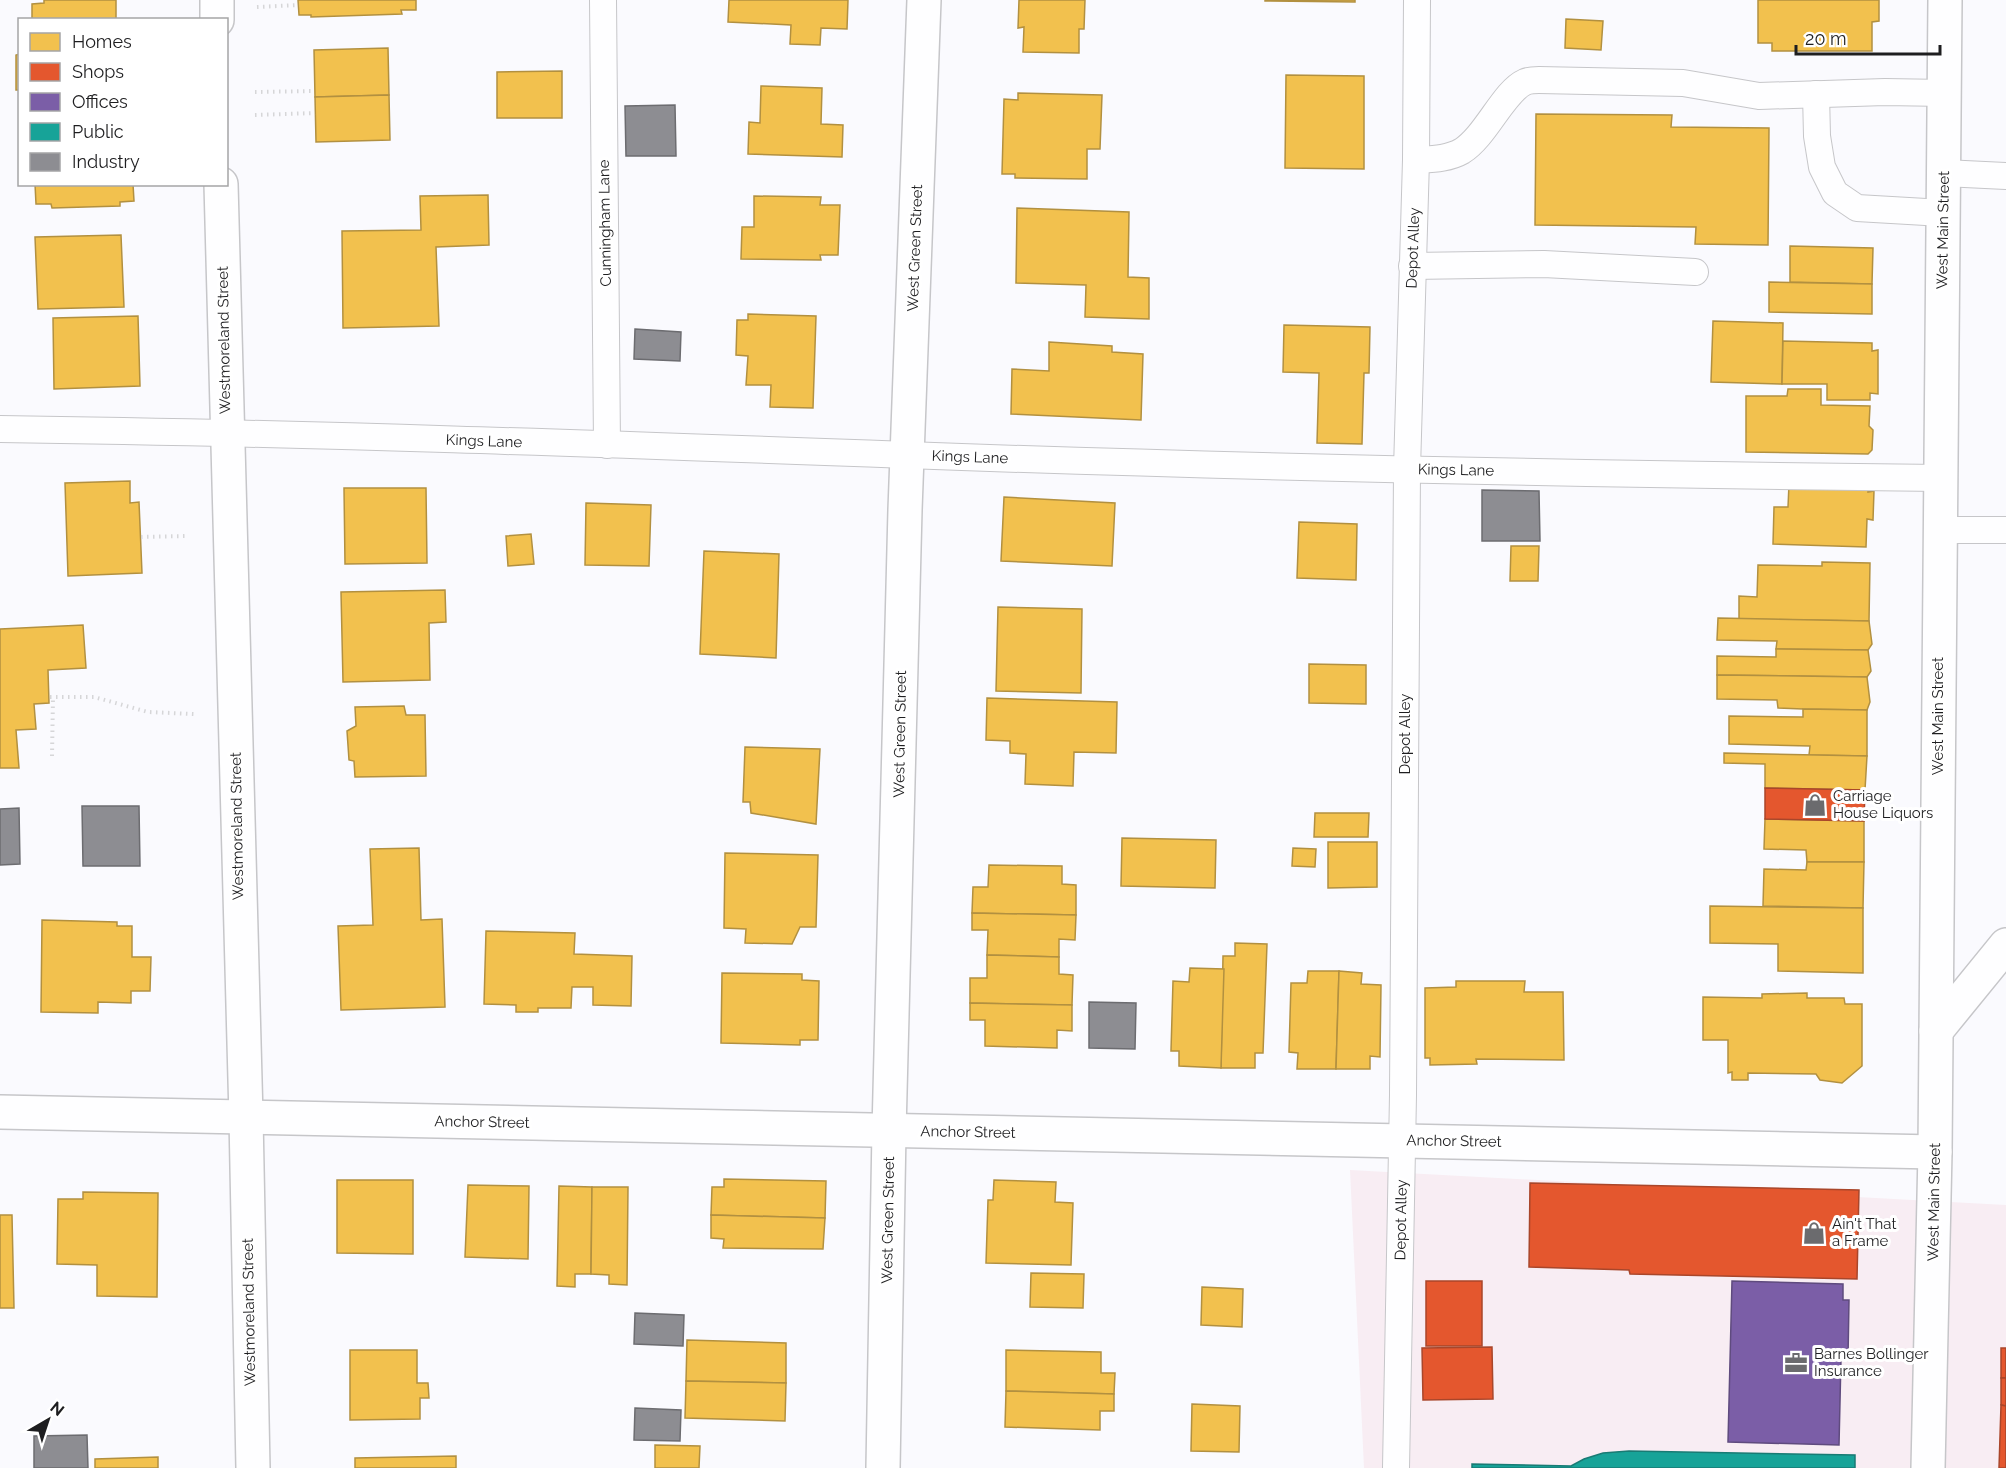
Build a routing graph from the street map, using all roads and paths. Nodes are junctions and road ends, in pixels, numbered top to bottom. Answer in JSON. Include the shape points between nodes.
{"nodes":[{"id":1,"x":217,"y":0,"type":"edge"},
{"id":2,"x":603,"y":0,"type":"edge"},
{"id":3,"x":924,"y":0,"type":"edge"},
{"id":4,"x":1417,"y":0,"type":"edge"},
{"id":5,"x":1945,"y":0,"type":"edge"},
{"id":6,"x":298,"y":5,"type":"dead end"},
{"id":7,"x":254,"y":7,"type":"dead end"},
{"id":8,"x":217,"y":18,"type":"edge"},
{"id":9,"x":315,"y":91,"type":"dead end"},
{"id":10,"x":255,"y":92,"type":"dead end"},
{"id":11,"x":1945,"y":93,"type":"junction"},
{"id":12,"x":1816,"y":94,"type":"junction"},
{"id":13,"x":315,"y":113,"type":"dead end"},
{"id":14,"x":255,"y":115,"type":"dead end"},
{"id":15,"x":1416,"y":160,"type":"junction"},
{"id":16,"x":1944,"y":173,"type":"junction"},
{"id":17,"x":2006,"y":176,"type":"edge"},
{"id":18,"x":221,"y":186,"type":"edge"},
{"id":19,"x":1943,"y":213,"type":"junction"},
{"id":20,"x":1412,"y":266,"type":"junction"},
{"id":21,"x":1695,"y":272,"type":"dead end"},
{"id":22,"x":0,"y":429,"type":"edge"},
{"id":23,"x":226,"y":432,"type":"junction"},
{"id":24,"x":607,"y":445,"type":"junction"},
{"id":25,"x":908,"y":455,"type":"junction"},
{"id":26,"x":1407,"y":469,"type":"junction"},
{"id":27,"x":1940,"y":478,"type":"junction"},
{"id":28,"x":1940,"y":530,"type":"junction"},
{"id":29,"x":2006,"y":530,"type":"edge"},
{"id":30,"x":189,"y":536,"type":"dead end"},
{"id":31,"x":141,"y":537,"type":"dead end"},
{"id":32,"x":194,"y":714,"type":"dead end"},
{"id":33,"x":52,"y":756,"type":"dead end"},
{"id":34,"x":2006,"y":945,"type":"edge"},
{"id":35,"x":1936,"y":1031,"type":"junction"},
{"id":36,"x":0,"y":1112,"type":"edge"},
{"id":37,"x":246,"y":1117,"type":"junction"},
{"id":38,"x":889,"y":1131,"type":"junction"},
{"id":39,"x":1402,"y":1140,"type":"junction"},
{"id":40,"x":1935,"y":1152,"type":"junction"},
{"id":41,"x":253,"y":1468,"type":"edge"},
{"id":42,"x":884,"y":1468,"type":"edge"},
{"id":43,"x":1396,"y":1468,"type":"edge"},
{"id":44,"x":1928,"y":1468,"type":"edge"}],
"edges":[{"from":1,"to":8,"type":"street"},
{"from":2,"to":24,"type":"lane","name":"Cunningham Lane"},
{"from":3,"to":25,"type":"street","name":"West Green Street"},
{"from":4,"to":15,"type":"lane","name":"Depot Alley"},
{"from":5,"to":11,"type":"street","name":"West Main Street"},
{"from":6,"to":7,"type":"path"},
{"from":9,"to":10,"type":"path"},
{"from":11,"to":12,"type":"lane"},
{"from":11,"to":16,"type":"street","name":"West Main Street"},
{"from":12,"to":15,"type":"lane","via":[[1759,96],[1683,83],[1526,81],[1515,89],[1481,134],[1462,150],[1440,159]]},
{"from":12,"to":19,"type":"lane","via":[[1822,167],[1835,193],[1857,208]]},
{"from":13,"to":14,"type":"path"},
{"from":15,"to":20,"type":"lane","name":"Depot Alley"},
{"from":16,"to":17,"type":"lane"},
{"from":16,"to":19,"type":"street","name":"West Main Street"},
{"from":18,"to":23,"type":"street","name":"Westmoreland Street"},
{"from":19,"to":27,"type":"street","name":"West Main Street"},
{"from":20,"to":21,"type":"lane","via":[[1544,264]]},
{"from":20,"to":26,"type":"lane","name":"Depot Alley"},
{"from":22,"to":23,"type":"lane","name":"Kings Lane"},
{"from":23,"to":24,"type":"lane","name":"Kings Lane"},
{"from":23,"to":37,"type":"street","name":"Westmoreland Street"},
{"from":24,"to":25,"type":"lane","name":"Kings Lane"},
{"from":25,"to":26,"type":"lane","name":"Kings Lane"},
{"from":25,"to":38,"type":"street","name":"West Green Street"},
{"from":26,"to":27,"type":"lane","name":"Kings Lane"},
{"from":26,"to":39,"type":"lane","name":"Depot Alley"},
{"from":27,"to":28,"type":"street","name":"West Main Street"},
{"from":28,"to":29,"type":"lane"},
{"from":28,"to":35,"type":"street","name":"West Main Street"},
{"from":30,"to":31,"type":"path"},
{"from":32,"to":33,"type":"path","via":[[148,712],[94,698],[52,697]]},
{"from":34,"to":35,"type":"street"},
{"from":35,"to":40,"type":"street","name":"West Main Street"},
{"from":36,"to":37,"type":"street","name":"Anchor Street"},
{"from":37,"to":38,"type":"street","name":"Anchor Street"},
{"from":37,"to":41,"type":"street","name":"Westmoreland Street"},
{"from":38,"to":39,"type":"street","name":"Anchor Street"},
{"from":38,"to":42,"type":"street","name":"West Green Street"},
{"from":39,"to":40,"type":"street","name":"Anchor Street"},
{"from":39,"to":43,"type":"lane","name":"Depot Alley"},
{"from":40,"to":44,"type":"street","name":"West Main Street"}]}
